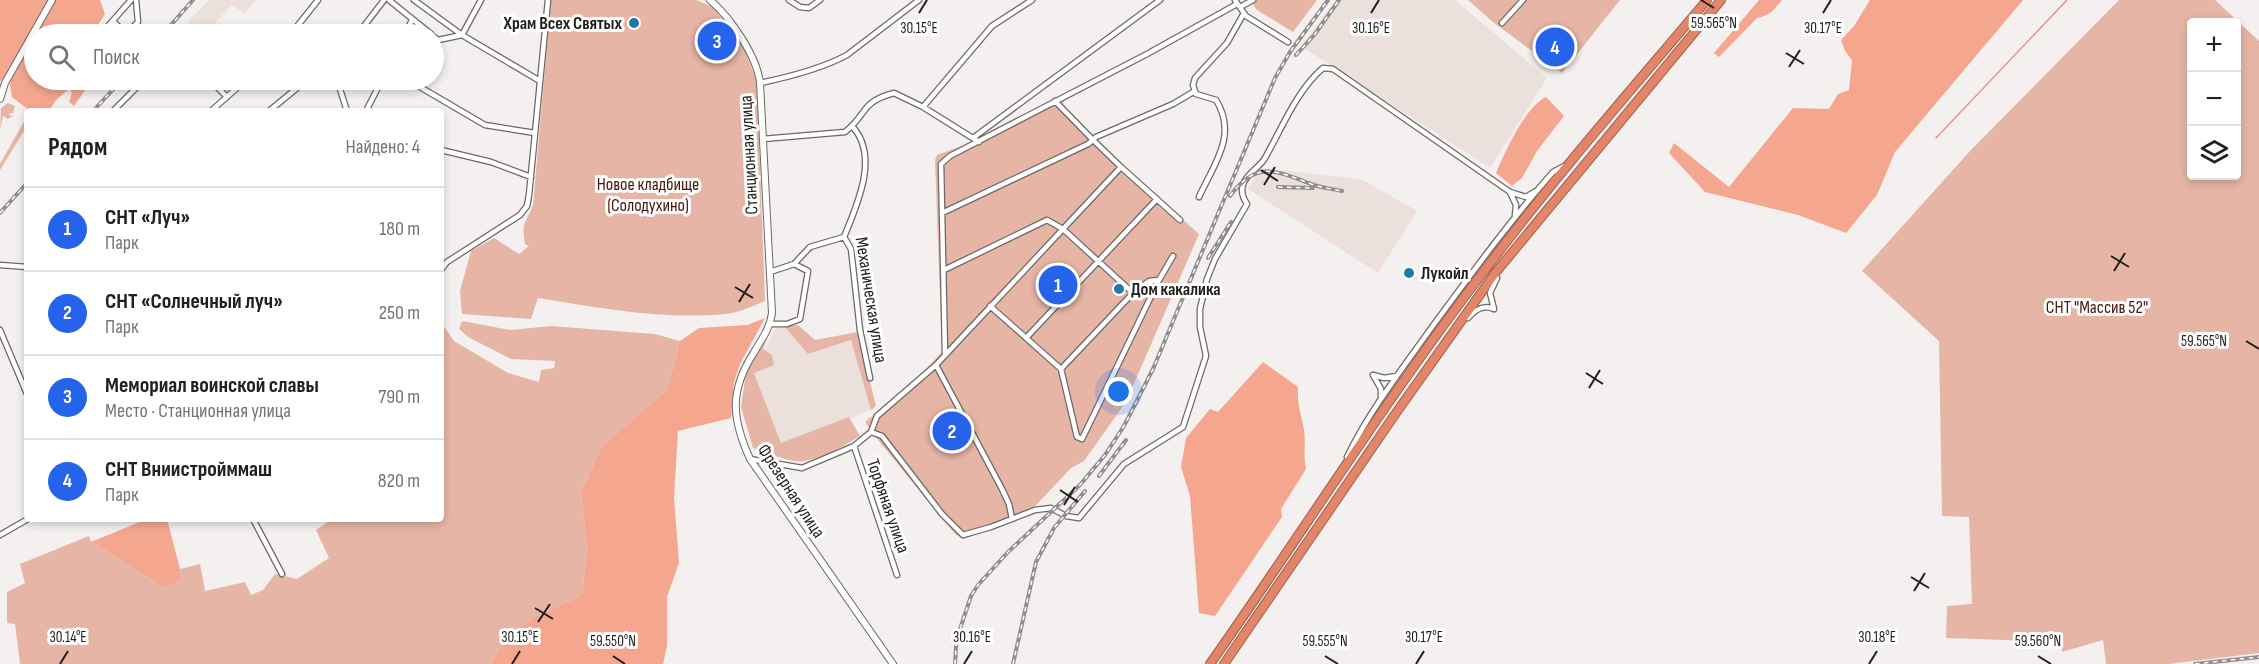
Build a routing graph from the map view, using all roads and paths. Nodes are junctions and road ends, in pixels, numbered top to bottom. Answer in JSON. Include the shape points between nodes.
{"nodes":[{"id":1,"x":52,"y":0,"type":"edge"},
{"id":2,"x":131,"y":0,"type":"edge"},
{"id":3,"x":136,"y":0,"type":"edge"},
{"id":4,"x":318,"y":0,"type":"edge"},
{"id":5,"x":384,"y":0,"type":"edge"},
{"id":6,"x":389,"y":0,"type":"edge"},
{"id":7,"x":414,"y":0,"type":"edge"},
{"id":8,"x":481,"y":0,"type":"edge"},
{"id":9,"x":548,"y":0,"type":"edge"},
{"id":10,"x":710,"y":0,"type":"edge"},
{"id":11,"x":789,"y":0,"type":"edge"},
{"id":12,"x":820,"y":0,"type":"edge"},
{"id":13,"x":919,"y":0,"type":"edge"},
{"id":14,"x":1032,"y":0,"type":"edge"},
{"id":15,"x":1160,"y":0,"type":"edge"},
{"id":16,"x":1253,"y":0,"type":"edge"},
{"id":17,"x":1523,"y":0,"type":"edge"},
{"id":18,"x":1707,"y":0,"type":"edge"},
{"id":19,"x":1721,"y":0,"type":"edge"},
{"id":20,"x":1237,"y":4,"type":"edge"},
{"id":21,"x":1244,"y":14,"type":"junction"},
{"id":22,"x":412,"y":20,"type":"junction"},
{"id":23,"x":112,"y":21,"type":"junction"},
{"id":24,"x":1502,"y":23,"type":"dead end"},
{"id":25,"x":38,"y":24,"type":"edge"},
{"id":26,"x":109,"y":24,"type":"edge"},
{"id":27,"x":115,"y":24,"type":"edge"},
{"id":28,"x":136,"y":24,"type":"edge"},
{"id":29,"x":299,"y":24,"type":"edge"},
{"id":30,"x":366,"y":24,"type":"edge"},
{"id":31,"x":410,"y":24,"type":"edge"},
{"id":32,"x":417,"y":24,"type":"edge"},
{"id":33,"x":462,"y":35,"type":"junction"},
{"id":34,"x":444,"y":39,"type":"edge"},
{"id":35,"x":1288,"y":42,"type":"dead end"},
{"id":36,"x":24,"y":49,"type":"edge"},
{"id":37,"x":540,"y":81,"type":"junction"},
{"id":38,"x":760,"y":83,"type":"junction"},
{"id":39,"x":134,"y":90,"type":"edge"},
{"id":40,"x":220,"y":90,"type":"edge"},
{"id":41,"x":235,"y":90,"type":"edge"},
{"id":42,"x":295,"y":90,"type":"edge"},
{"id":43,"x":340,"y":90,"type":"edge"},
{"id":44,"x":377,"y":90,"type":"edge"},
{"id":45,"x":425,"y":90,"type":"edge"},
{"id":46,"x":1195,"y":91,"type":"junction"},
{"id":47,"x":227,"y":97,"type":"junction"},
{"id":48,"x":0,"y":99,"type":"edge"},
{"id":49,"x":1055,"y":100,"type":"junction"},
{"id":50,"x":923,"y":107,"type":"junction"},
{"id":51,"x":116,"y":108,"type":"edge"},
{"id":52,"x":214,"y":108,"type":"edge"},
{"id":53,"x":273,"y":108,"type":"edge"},
{"id":54,"x":346,"y":108,"type":"edge"},
{"id":55,"x":368,"y":108,"type":"edge"},
{"id":56,"x":852,"y":126,"type":"junction"},
{"id":57,"x":535,"y":134,"type":"junction"},
{"id":58,"x":972,"y":138,"type":"junction"},
{"id":59,"x":763,"y":139,"type":"junction"},
{"id":60,"x":1093,"y":140,"type":"junction"},
{"id":61,"x":979,"y":142,"type":"junction"},
{"id":62,"x":444,"y":151,"type":"edge"},
{"id":63,"x":1569,"y":163,"type":"junction"},
{"id":64,"x":1121,"y":167,"type":"junction"},
{"id":65,"x":531,"y":177,"type":"junction"},
{"id":66,"x":1536,"y":191,"type":"junction"},
{"id":67,"x":1510,"y":192,"type":"junction"},
{"id":68,"x":1198,"y":196,"type":"dead end"},
{"id":69,"x":1157,"y":199,"type":"junction"},
{"id":70,"x":942,"y":213,"type":"junction"},
{"id":71,"x":1513,"y":218,"type":"junction"},
{"id":72,"x":1180,"y":220,"type":"dead end"},
{"id":73,"x":1063,"y":229,"type":"junction"},
{"id":74,"x":844,"y":237,"type":"junction"},
{"id":75,"x":1173,"y":256,"type":"dead end"},
{"id":76,"x":1508,"y":257,"type":"junction"},
{"id":77,"x":1098,"y":260,"type":"junction"},
{"id":78,"x":795,"y":264,"type":"junction"},
{"id":79,"x":0,"y":265,"type":"edge"},
{"id":80,"x":444,"y":266,"type":"edge"},
{"id":81,"x":24,"y":267,"type":"edge"},
{"id":82,"x":944,"y":270,"type":"junction"},
{"id":83,"x":770,"y":272,"type":"junction"},
{"id":84,"x":1159,"y":280,"type":"junction"},
{"id":85,"x":1132,"y":293,"type":"junction"},
{"id":86,"x":990,"y":306,"type":"junction"},
{"id":87,"x":770,"y":324,"type":"junction"},
{"id":88,"x":0,"y":330,"type":"edge"},
{"id":89,"x":1451,"y":334,"type":"junction"},
{"id":90,"x":1026,"y":338,"type":"junction"},
{"id":91,"x":945,"y":353,"type":"junction"},
{"id":92,"x":936,"y":365,"type":"junction"},
{"id":93,"x":1061,"y":369,"type":"junction"},
{"id":94,"x":1397,"y":376,"type":"junction"},
{"id":95,"x":870,"y":378,"type":"dead end"},
{"id":96,"x":24,"y":387,"type":"edge"},
{"id":97,"x":1381,"y":399,"type":"junction"},
{"id":98,"x":871,"y":432,"type":"junction"},
{"id":99,"x":854,"y":446,"type":"junction"},
{"id":100,"x":750,"y":459,"type":"junction"},
{"id":101,"x":1335,"y":481,"type":"junction"},
{"id":102,"x":1012,"y":519,"type":"junction"},
{"id":103,"x":24,"y":521,"type":"edge"},
{"id":104,"x":255,"y":522,"type":"edge"},
{"id":105,"x":0,"y":535,"type":"edge"},
{"id":106,"x":282,"y":574,"type":"dead end"},
{"id":107,"x":897,"y":575,"type":"dead end"},
{"id":108,"x":893,"y":664,"type":"edge"},
{"id":109,"x":1210,"y":664,"type":"edge"},
{"id":110,"x":1224,"y":664,"type":"edge"}],
"edges":[{"from":1,"to":25,"type":"street"},
{"from":2,"to":23,"type":"street"},
{"from":3,"to":28,"type":"street"},
{"from":4,"to":29,"type":"street"},
{"from":5,"to":30,"type":"street"},
{"from":6,"to":22,"type":"street"},
{"from":7,"to":33,"type":"street"},
{"from":8,"to":33,"type":"street"},
{"from":9,"to":37,"type":"street"},
{"from":10,"to":38,"type":"street","name":"Станционная улица","via":[[745,45]]},
{"from":11,"to":12,"type":"street","via":[[809,9]]},
{"from":13,"to":38,"type":"street","via":[[847,55],[783,79]]},
{"from":14,"to":50,"type":"street","via":[[992,26]]},
{"from":15,"to":58,"type":"street"},
{"from":16,"to":20,"type":"street"},
{"from":17,"to":24,"type":"street"},
{"from":18,"to":63,"type":"highway"},
{"from":19,"to":76,"type":"highway"},
{"from":20,"to":21,"type":"street"},
{"from":20,"to":49,"type":"street"},
{"from":21,"to":35,"type":"street"},
{"from":21,"to":46,"type":"street","via":[[1227,43],[1195,78]]},
{"from":22,"to":31,"type":"street"},
{"from":22,"to":32,"type":"street"},
{"from":23,"to":26,"type":"street"},
{"from":23,"to":27,"type":"street"},
{"from":33,"to":34,"type":"street"},
{"from":33,"to":37,"type":"street"},
{"from":36,"to":48,"type":"street"},
{"from":37,"to":57,"type":"street"},
{"from":38,"to":59,"type":"street","name":"Станционная улица"},
{"from":39,"to":51,"type":"street"},
{"from":40,"to":47,"type":"street"},
{"from":41,"to":47,"type":"street"},
{"from":42,"to":53,"type":"street"},
{"from":43,"to":54,"type":"street"},
{"from":44,"to":55,"type":"street"},
{"from":45,"to":57,"type":"street","via":[[485,125]]},
{"from":46,"to":60,"type":"street"},
{"from":46,"to":68,"type":"street","via":[[1201,97],[1216,100],[1226,127],[1225,143]]},
{"from":47,"to":52,"type":"street"},
{"from":49,"to":60,"type":"street"},
{"from":49,"to":61,"type":"street"},
{"from":50,"to":56,"type":"street","via":[[894,93],[872,101]]},
{"from":50,"to":58,"type":"street"},
{"from":56,"to":59,"type":"street","via":[[845,132]]},
{"from":56,"to":74,"type":"street","name":"Механическая улица","via":[[861,135],[865,159],[857,206]]},
{"from":57,"to":65,"type":"street"},
{"from":58,"to":61,"type":"street"},
{"from":59,"to":83,"type":"street","name":"Станционная улица"},
{"from":60,"to":64,"type":"street"},
{"from":60,"to":70,"type":"street"},
{"from":61,"to":70,"type":"street","via":[[941,164]]},
{"from":62,"to":65,"type":"street"},
{"from":63,"to":66,"type":"street","via":[[1553,172]]},
{"from":63,"to":101,"type":"highway","via":[[1469,290]]},
{"from":64,"to":69,"type":"street"},
{"from":64,"to":73,"type":"street"},
{"from":65,"to":80,"type":"street","via":[[527,206],[520,215]]},
{"from":66,"to":67,"type":"street","via":[[1526,196]]},
{"from":66,"to":71,"type":"street"},
{"from":67,"to":71,"type":"street","via":[[1516,205]]},
{"from":67,"to":102,"type":"street","via":[[1333,69],[1323,68],[1281,127],[1264,161],[1244,183],[1242,191],[1247,204],[1207,279],[1200,309],[1206,356],[1183,427],[1124,464],[1079,518],[1066,516],[1052,507]]},
{"from":69,"to":72,"type":"street"},
{"from":69,"to":77,"type":"street"},
{"from":70,"to":82,"type":"street"},
{"from":71,"to":94,"type":"street"},
{"from":73,"to":77,"type":"street"},
{"from":73,"to":82,"type":"street","via":[[1047,220]]},
{"from":73,"to":86,"type":"street"},
{"from":74,"to":78,"type":"street","via":[[810,247]]},
{"from":74,"to":95,"type":"street","name":"Механическая улица","via":[[851,249]]},
{"from":75,"to":84,"type":"street"},
{"from":76,"to":89,"type":"highway"},
{"from":76,"to":89,"type":"street","via":[[1491,287],[1494,309],[1479,308]]},
{"from":77,"to":85,"type":"street"},
{"from":77,"to":90,"type":"street"},
{"from":78,"to":83,"type":"street"},
{"from":78,"to":87,"type":"street","via":[[808,271],[800,319]]},
{"from":79,"to":81,"type":"street"},
{"from":82,"to":91,"type":"street"},
{"from":83,"to":87,"type":"street","name":"Станционная улица"},
{"from":84,"to":85,"type":"street","via":[[1149,281]]},
{"from":84,"to":93,"type":"street","via":[[1082,440],[1077,437]]},
{"from":85,"to":93,"type":"street"},
{"from":86,"to":90,"type":"street"},
{"from":86,"to":91,"type":"street"},
{"from":87,"to":100,"type":"street","name":"Фрезерная улица","via":[[742,371],[736,391],[739,429]]},
{"from":88,"to":96,"type":"street"},
{"from":89,"to":110,"type":"highway"},
{"from":90,"to":93,"type":"street"},
{"from":91,"to":92,"type":"street"},
{"from":92,"to":98,"type":"street","via":[[877,416]]},
{"from":92,"to":102,"type":"street","via":[[1002,489]]},
{"from":94,"to":97,"type":"street"},
{"from":94,"to":97,"type":"street","via":[[1373,375],[1381,389]]},
{"from":97,"to":101,"type":"street"},
{"from":98,"to":99,"type":"street"},
{"from":98,"to":102,"type":"street","via":[[882,436],[963,535]]},
{"from":99,"to":100,"type":"street","via":[[802,468]]},
{"from":99,"to":107,"type":"street","name":"Торфяная улица"},
{"from":100,"to":108,"type":"street","name":"Фрезерная улица"},
{"from":101,"to":109,"type":"highway"},
{"from":103,"to":105,"type":"street"},
{"from":104,"to":106,"type":"street"}]}
